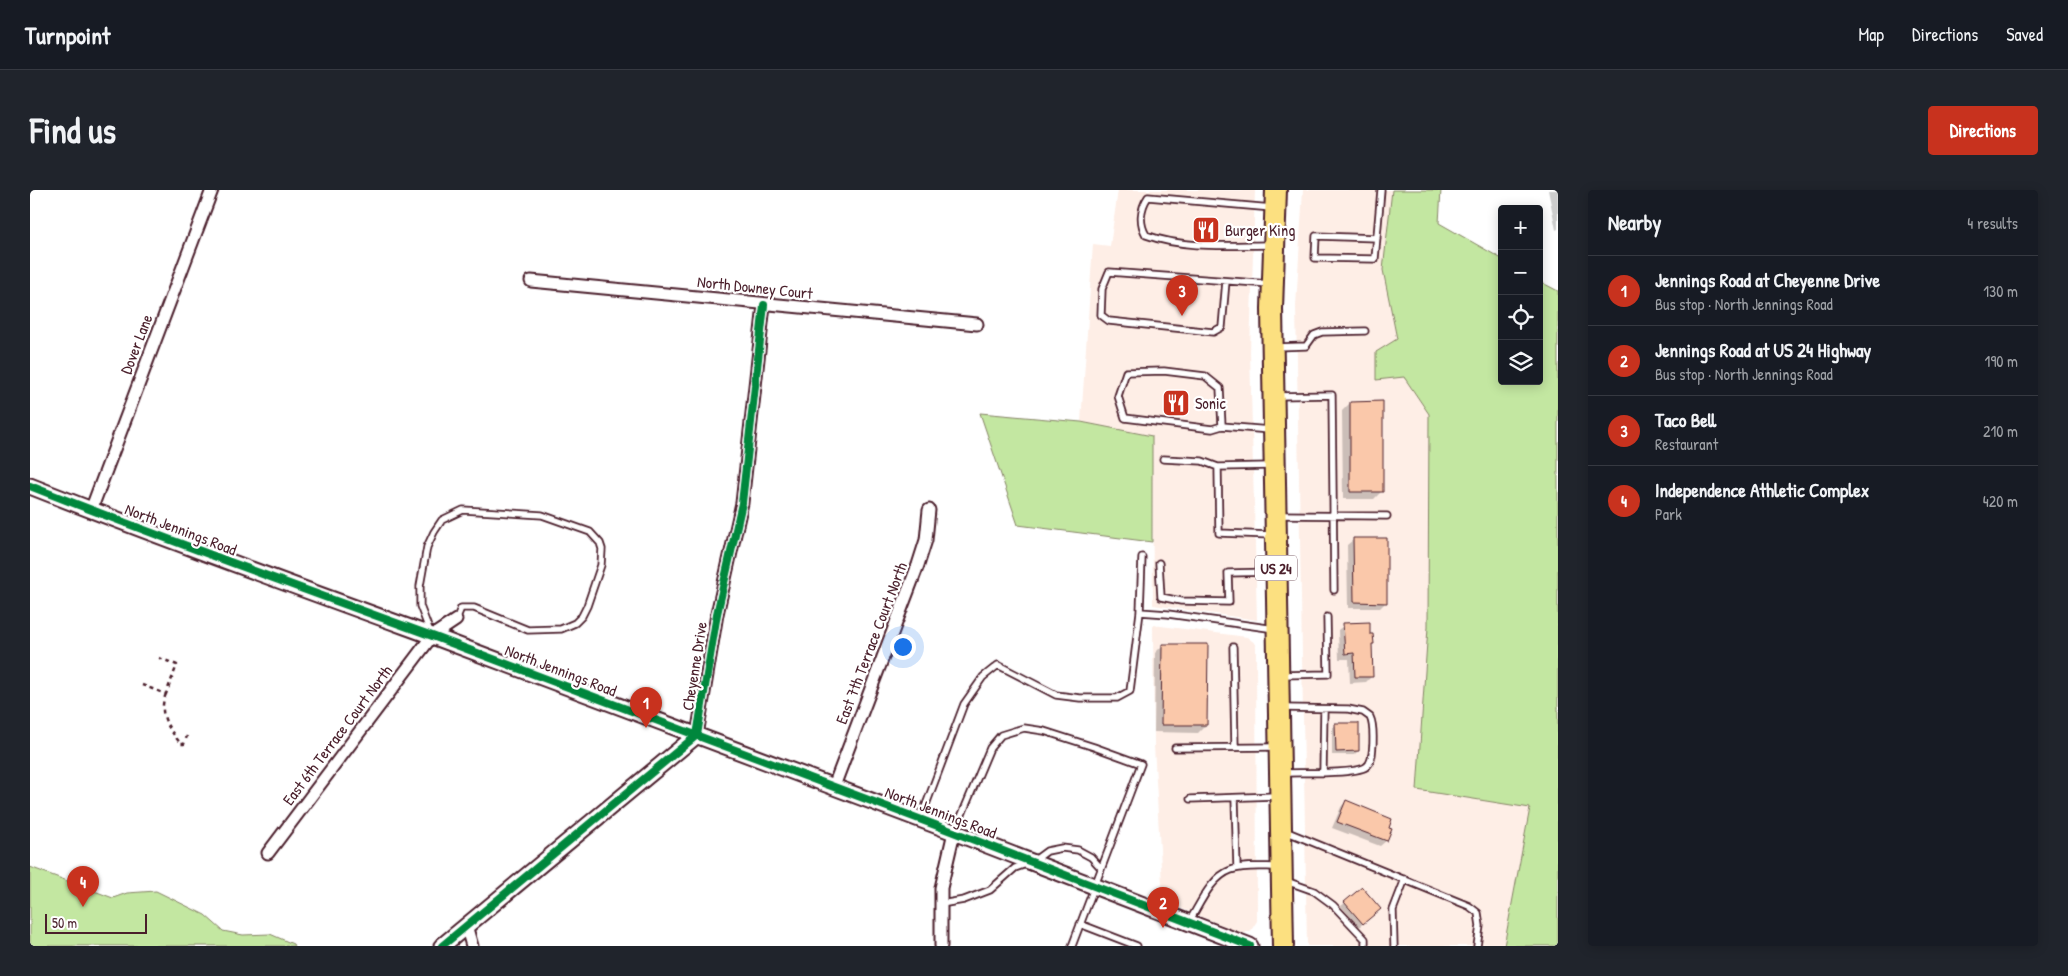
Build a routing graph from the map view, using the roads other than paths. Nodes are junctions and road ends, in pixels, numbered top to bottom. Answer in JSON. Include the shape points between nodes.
{"nodes":[{"id":1,"x":212,"y":190,"type":"edge"},
{"id":2,"x":1381,"y":190,"type":"edge"},
{"id":3,"x":1148,"y":193,"type":"edge"},
{"id":4,"x":1275,"y":199,"type":"edge"},
{"id":5,"x":1377,"y":238,"type":"junction"},
{"id":6,"x":1273,"y":245,"type":"junction"},
{"id":7,"x":530,"y":281,"type":"dead end"},
{"id":8,"x":1226,"y":281,"type":"junction"},
{"id":9,"x":1272,"y":284,"type":"junction"},
{"id":10,"x":764,"y":305,"type":"junction"},
{"id":11,"x":977,"y":324,"type":"dead end"},
{"id":12,"x":1366,"y":331,"type":"dead end"},
{"id":13,"x":1274,"y":347,"type":"junction"},
{"id":14,"x":1274,"y":396,"type":"junction"},
{"id":15,"x":1222,"y":426,"type":"junction"},
{"id":16,"x":1275,"y":430,"type":"junction"},
{"id":17,"x":1162,"y":459,"type":"dead end"},
{"id":18,"x":1275,"y":466,"type":"junction"},
{"id":19,"x":1218,"y":467,"type":"junction"},
{"id":20,"x":30,"y":486,"type":"edge"},
{"id":21,"x":91,"y":510,"type":"junction"},
{"id":22,"x":929,"y":510,"type":"dead end"},
{"id":23,"x":1276,"y":515,"type":"junction"},
{"id":24,"x":1333,"y":515,"type":"junction"},
{"id":25,"x":1387,"y":516,"type":"dead end"},
{"id":26,"x":1276,"y":535,"type":"junction"},
{"id":27,"x":1142,"y":556,"type":"dead end"},
{"id":28,"x":1159,"y":563,"type":"dead end"},
{"id":29,"x":1276,"y":572,"type":"junction"},
{"id":30,"x":1334,"y":590,"type":"dead end"},
{"id":31,"x":1140,"y":612,"type":"junction"},
{"id":32,"x":1327,"y":617,"type":"dead end"},
{"id":33,"x":456,"y":620,"type":"joint"},
{"id":34,"x":1277,"y":629,"type":"junction"},
{"id":35,"x":432,"y":636,"type":"junction"},
{"id":36,"x":1233,"y":647,"type":"dead end"},
{"id":37,"x":1279,"y":675,"type":"junction"},
{"id":38,"x":1279,"y":708,"type":"junction"},
{"id":39,"x":1324,"y":709,"type":"junction"},
{"id":40,"x":697,"y":735,"type":"junction"},
{"id":41,"x":1235,"y":747,"type":"junction"},
{"id":42,"x":1280,"y":747,"type":"junction"},
{"id":43,"x":1175,"y":748,"type":"dead end"},
{"id":44,"x":1323,"y":772,"type":"junction"},
{"id":45,"x":1281,"y":773,"type":"junction"},
{"id":46,"x":834,"y":786,"type":"junction"},
{"id":47,"x":1281,"y":796,"type":"junction"},
{"id":48,"x":1235,"y":798,"type":"junction"},
{"id":49,"x":1190,"y":799,"type":"dead end"},
{"id":50,"x":921,"y":819,"type":"junction"},
{"id":51,"x":1281,"y":829,"type":"junction"},
{"id":52,"x":954,"y":832,"type":"junction"},
{"id":53,"x":268,"y":853,"type":"dead end"},
{"id":54,"x":1032,"y":862,"type":"junction"},
{"id":55,"x":1101,"y":868,"type":"junction"},
{"id":56,"x":1237,"y":868,"type":"junction"},
{"id":57,"x":1281,"y":873,"type":"junction"},
{"id":58,"x":1405,"y":879,"type":"junction"},
{"id":59,"x":1094,"y":886,"type":"junction"},
{"id":60,"x":941,"y":904,"type":"junction"},
{"id":61,"x":1188,"y":922,"type":"junction"},
{"id":62,"x":1080,"y":924,"type":"junction"},
{"id":63,"x":466,"y":925,"type":"junction"},
{"id":64,"x":442,"y":946,"type":"edge"},
{"id":65,"x":472,"y":946,"type":"edge"},
{"id":66,"x":941,"y":946,"type":"edge"},
{"id":67,"x":1072,"y":946,"type":"edge"},
{"id":68,"x":1137,"y":946,"type":"edge"},
{"id":69,"x":1250,"y":946,"type":"edge"},
{"id":70,"x":1283,"y":946,"type":"edge"},
{"id":71,"x":1365,"y":946,"type":"edge"},
{"id":72,"x":1394,"y":946,"type":"edge"},
{"id":73,"x":1477,"y":946,"type":"edge"}],
"edges":[{"from":1,"to":21,"type":"street","name":"Dover Lane"},
{"from":2,"to":5,"type":"lane"},
{"from":3,"to":4,"type":"lane"},
{"from":3,"to":6,"type":"lane","via":[[1142,206],[1141,227],[1146,235],[1198,244]]},
{"from":4,"to":6,"type":"highway","number":"US 24"},
{"from":5,"to":5,"type":"lane","via":[[1375,259],[1315,258],[1316,236]]},
{"from":6,"to":9,"type":"highway","number":"US 24"},
{"from":7,"to":10,"type":"street","name":"North Downey Court"},
{"from":8,"to":8,"type":"lane","via":[[1109,272],[1102,290],[1101,315],[1109,321],[1214,332],[1222,326],[1224,319]]},
{"from":8,"to":9,"type":"lane"},
{"from":9,"to":13,"type":"highway","number":"US 24"},
{"from":10,"to":11,"type":"street","name":"North Downey Court"},
{"from":10,"to":40,"type":"street","name":"Cheyenne Drive","via":[[742,503],[717,614]]},
{"from":12,"to":13,"type":"lane","via":[[1322,332],[1314,335],[1306,346]]},
{"from":13,"to":14,"type":"highway","number":"US 24"},
{"from":14,"to":16,"type":"highway","number":"US 24"},
{"from":14,"to":24,"type":"lane","via":[[1332,395]]},
{"from":15,"to":15,"type":"lane","via":[[1220,388],[1205,376],[1164,371],[1126,372],[1118,396],[1125,418],[1212,428]]},
{"from":15,"to":16,"type":"lane"},
{"from":16,"to":18,"type":"highway","number":"US 24"},
{"from":17,"to":19,"type":"lane","via":[[1202,461]]},
{"from":18,"to":19,"type":"lane"},
{"from":18,"to":23,"type":"highway","number":"US 24"},
{"from":19,"to":26,"type":"lane","via":[[1219,533]]},
{"from":20,"to":21,"type":"street","name":"North Jennings Road"},
{"from":21,"to":35,"type":"street","name":"North Jennings Road"},
{"from":22,"to":46,"type":"street","name":"East 7th Terrace Court North","via":[[926,540],[918,565]]},
{"from":23,"to":24,"type":"lane"},
{"from":23,"to":26,"type":"highway","number":"US 24"},
{"from":24,"to":25,"type":"lane"},
{"from":24,"to":30,"type":"lane"},
{"from":26,"to":29,"type":"highway","number":"US 24"},
{"from":27,"to":31,"type":"lane"},
{"from":28,"to":29,"type":"lane","via":[[1161,597],[1181,601],[1229,602],[1228,573]]},
{"from":29,"to":34,"type":"highway","number":"US 24"},
{"from":31,"to":34,"type":"lane"},
{"from":31,"to":50,"type":"lane","via":[[1130,691],[1117,698],[1056,695],[998,665],[983,677],[964,704]]},
{"from":32,"to":37,"type":"lane","via":[[1328,674]]},
{"from":33,"to":35,"type":"street","name":"East 6th Terrace Court North"},
{"from":33,"to":35,"type":"lane","via":[[461,608],[474,608],[528,630],[561,629],[575,622],[587,606],[601,565],[600,543],[590,532],[542,515],[463,510],[442,520],[427,547],[420,586],[420,606]]},
{"from":34,"to":37,"type":"highway","number":"US 24"},
{"from":35,"to":40,"type":"street","name":"North Jennings Road"},
{"from":35,"to":53,"type":"street","name":"East 6th Terrace Court North"},
{"from":36,"to":41,"type":"lane"},
{"from":37,"to":38,"type":"highway","number":"US 24"},
{"from":38,"to":39,"type":"lane"},
{"from":38,"to":42,"type":"highway","number":"US 24"},
{"from":39,"to":44,"type":"lane"},
{"from":39,"to":44,"type":"lane","via":[[1363,712],[1373,725],[1372,756],[1367,767],[1347,772]]},
{"from":40,"to":46,"type":"street","name":"North Jennings Road"},
{"from":40,"to":63,"type":"street","name":"Cheyenne Drive"},
{"from":41,"to":42,"type":"lane"},
{"from":41,"to":43,"type":"lane"},
{"from":42,"to":45,"type":"highway","number":"US 24"},
{"from":44,"to":45,"type":"lane"},
{"from":45,"to":47,"type":"highway","number":"US 24"},
{"from":46,"to":50,"type":"street","name":"North Jennings Road"},
{"from":47,"to":48,"type":"lane"},
{"from":47,"to":51,"type":"highway","number":"US 24"},
{"from":48,"to":49,"type":"lane"},
{"from":48,"to":56,"type":"lane"},
{"from":50,"to":52,"type":"street","name":"North Jennings Road"},
{"from":51,"to":57,"type":"highway","number":"US 24"},
{"from":51,"to":58,"type":"lane"},
{"from":52,"to":54,"type":"street","name":"North Jennings Road"},
{"from":52,"to":55,"type":"lane","via":[[990,748],[1001,735],[1024,728],[1044,731],[1141,764]]},
{"from":52,"to":60,"type":"street","via":[[941,888]]},
{"from":54,"to":55,"type":"lane","via":[[1047,852],[1062,848],[1078,850]]},
{"from":54,"to":59,"type":"street","name":"North Jennings Road"},
{"from":54,"to":60,"type":"lane","via":[[1015,868],[990,890]]},
{"from":55,"to":59,"type":"lane"},
{"from":56,"to":57,"type":"lane"},
{"from":56,"to":61,"type":"lane","via":[[1221,875],[1210,887]]},
{"from":57,"to":70,"type":"highway","number":"US 24"},
{"from":57,"to":71,"type":"lane","via":[[1333,905],[1364,939]]},
{"from":58,"to":72,"type":"lane","via":[[1393,910]]},
{"from":58,"to":73,"type":"lane","via":[[1469,906],[1478,913]]},
{"from":59,"to":61,"type":"street","name":"North Jennings Road"},
{"from":59,"to":62,"type":"lane"},
{"from":60,"to":66,"type":"street"},
{"from":61,"to":69,"type":"street","name":"North Jennings Road"},
{"from":62,"to":67,"type":"lane"},
{"from":62,"to":68,"type":"lane"},
{"from":63,"to":64,"type":"street","name":"Cheyenne Drive"},
{"from":63,"to":65,"type":"street"}]}
